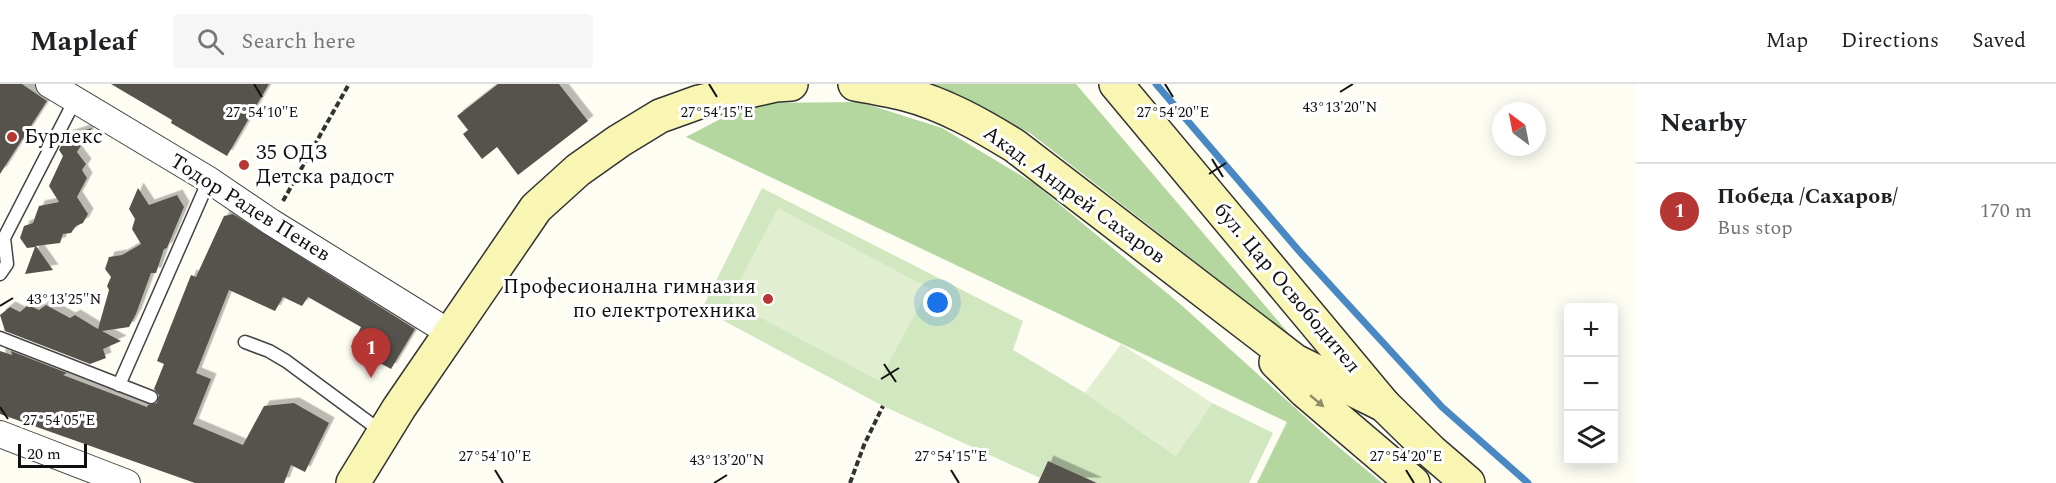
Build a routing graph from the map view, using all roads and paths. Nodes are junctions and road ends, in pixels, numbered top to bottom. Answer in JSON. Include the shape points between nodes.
{"nodes":[{"id":1,"x":49,"y":84,"type":"edge"},
{"id":2,"x":349,"y":84,"type":"edge"},
{"id":3,"x":781,"y":84,"type":"edge"},
{"id":4,"x":855,"y":84,"type":"edge"},
{"id":5,"x":1098,"y":84,"type":"edge"},
{"id":6,"x":1116,"y":84,"type":"edge"},
{"id":7,"x":724,"y":90,"type":"edge"},
{"id":8,"x":75,"y":100,"type":"junction"},
{"id":9,"x":209,"y":180,"type":"junction"},
{"id":10,"x":271,"y":222,"type":"junction"},
{"id":11,"x":0,"y":274,"type":"edge"},
{"id":12,"x":1216,"y":300,"type":"junction"},
{"id":13,"x":450,"y":333,"type":"junction"},
{"id":14,"x":0,"y":338,"type":"edge"},
{"id":15,"x":245,"y":342,"type":"dead end"},
{"id":16,"x":119,"y":385,"type":"junction"},
{"id":17,"x":1341,"y":385,"type":"junction"},
{"id":18,"x":151,"y":397,"type":"dead end"},
{"id":19,"x":1384,"y":405,"type":"junction"},
{"id":20,"x":883,"y":406,"type":"dead end"},
{"id":21,"x":383,"y":432,"type":"junction"},
{"id":22,"x":0,"y":434,"type":"edge"},
{"id":23,"x":127,"y":483,"type":"edge"},
{"id":24,"x":353,"y":483,"type":"edge"},
{"id":25,"x":850,"y":483,"type":"edge"},
{"id":26,"x":1413,"y":483,"type":"edge"},
{"id":27,"x":1440,"y":483,"type":"edge"},
{"id":28,"x":1468,"y":483,"type":"edge"}],
"edges":[{"from":1,"to":8,"type":"street","name":"Тодор Радев Пенев"},
{"from":2,"to":10,"type":"path"},
{"from":3,"to":7,"type":"street"},
{"from":4,"to":12,"type":"street","name":"Акад. Андрей Сахаров","via":[[906,94],[990,131]]},
{"from":5,"to":17,"type":"street","name":"бул. Цар Освободител","via":[[1227,238]]},
{"from":6,"to":19,"type":"street","name":"бул. Цар Освободител"},
{"from":7,"to":13,"type":"street","via":[[660,116],[578,170],[536,208]]},
{"from":8,"to":9,"type":"street","name":"Тодор Радев Пенев"},
{"from":8,"to":11,"type":"lane","via":[[4,238],[7,264]]},
{"from":9,"to":10,"type":"street","name":"Тодор Радев Пенев"},
{"from":9,"to":16,"type":"lane"},
{"from":10,"to":13,"type":"street","name":"Тодор Радев Пенев"},
{"from":12,"to":17,"type":"street","via":[[1295,361]]},
{"from":12,"to":26,"type":"street","one_way":true,"via":[[1305,391]]},
{"from":13,"to":21,"type":"street"},
{"from":14,"to":16,"type":"lane"},
{"from":15,"to":21,"type":"lane","via":[[286,361]]},
{"from":16,"to":18,"type":"lane"},
{"from":17,"to":19,"type":"street"},
{"from":17,"to":27,"type":"street","name":"бул. Цар Освободител"},
{"from":19,"to":28,"type":"street","name":"бул. Цар Освободител"},
{"from":20,"to":25,"type":"path"},
{"from":21,"to":24,"type":"street"},
{"from":22,"to":23,"type":"street"}]}
